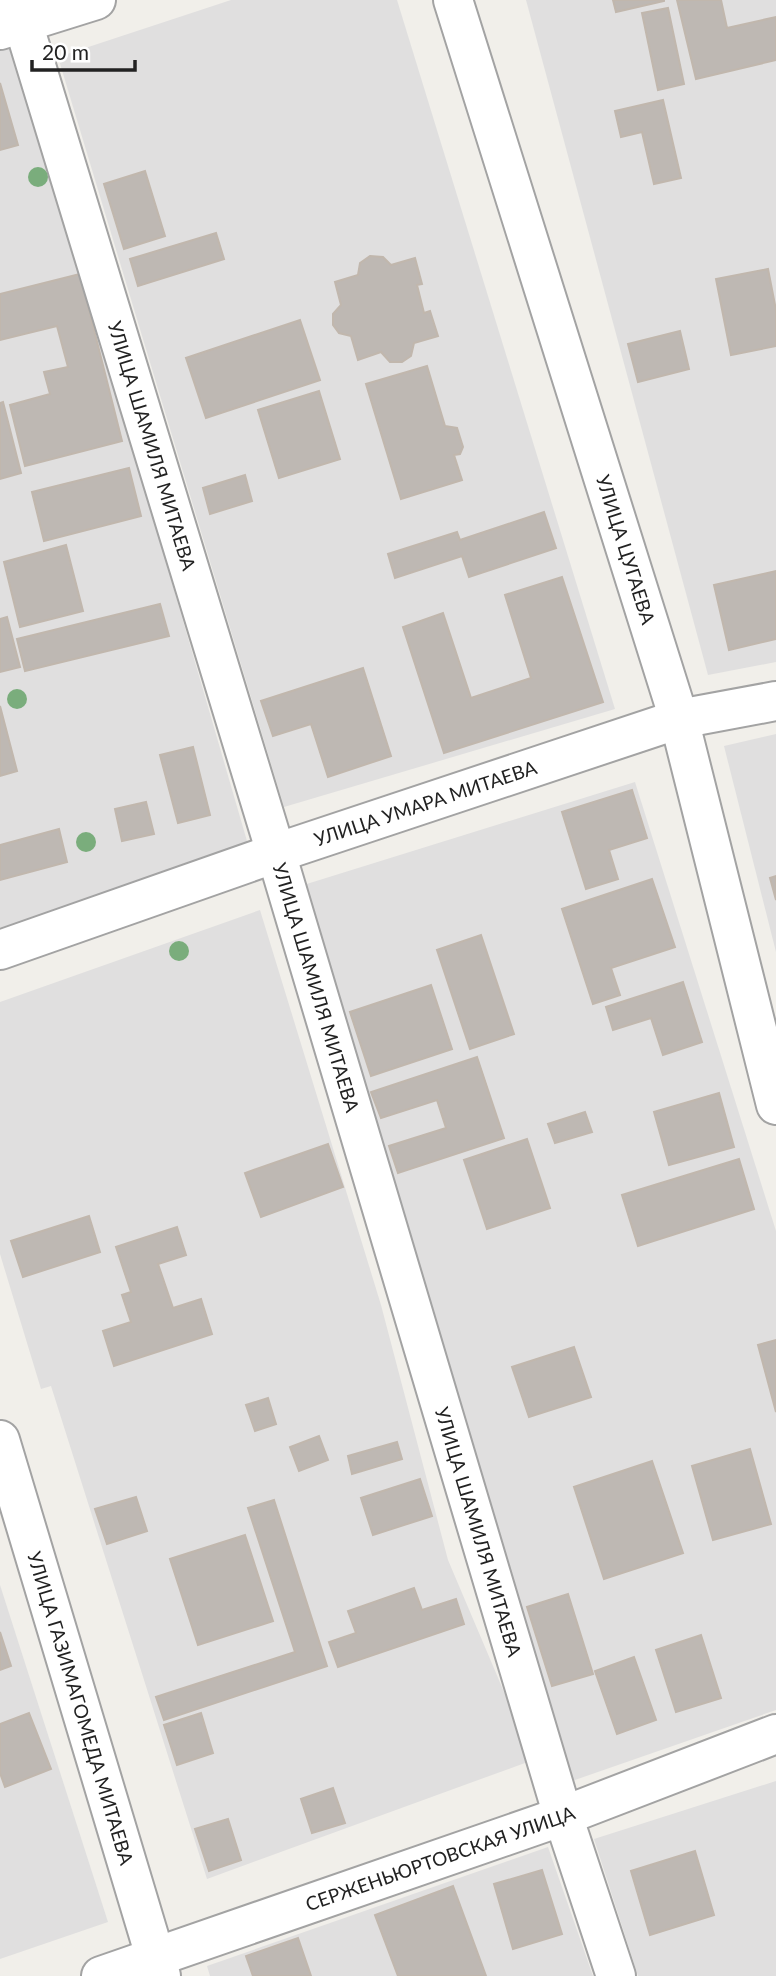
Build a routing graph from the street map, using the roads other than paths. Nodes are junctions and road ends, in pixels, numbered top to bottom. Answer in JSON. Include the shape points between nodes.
{"nodes":[{"id":1,"x":96,"y":0,"type":"edge"},
{"id":2,"x":453,"y":0,"type":"edge"},
{"id":3,"x":13,"y":18,"type":"edge"},
{"id":4,"x":776,"y":701,"type":"edge"},
{"id":5,"x":679,"y":719,"type":"junction"},
{"id":6,"x":276,"y":853,"type":"junction"},
{"id":7,"x":0,"y":950,"type":"edge"},
{"id":8,"x":776,"y":1105,"type":"edge"},
{"id":9,"x":0,"y":1440,"type":"edge"},
{"id":10,"x":776,"y":1734,"type":"edge"},
{"id":11,"x":563,"y":1816,"type":"junction"},
{"id":12,"x":158,"y":1967,"type":"edge"},
{"id":13,"x":101,"y":1976,"type":"edge"},
{"id":14,"x":616,"y":1976,"type":"edge"}],
"edges":[{"from":1,"to":3,"type":"street"},
{"from":2,"to":5,"type":"street","name":"УЛИЦА ЦУГАЕВА"},
{"from":3,"to":6,"type":"street","name":"УЛИЦА ШАМИЛЯ МИТАЕВА"},
{"from":4,"to":5,"type":"street","name":"УЛИЦА УМАРА МИТАЕВА"},
{"from":5,"to":6,"type":"street","name":"УЛИЦА УМАРА МИТАЕВА"},
{"from":5,"to":8,"type":"street","name":"УЛИЦА ЦУГАЕВА"},
{"from":6,"to":7,"type":"street","name":"УЛИЦА УМАРА МИТАЕВА"},
{"from":6,"to":11,"type":"street","name":"УЛИЦА ШАМИЛЯ МИТАЕВА"},
{"from":9,"to":12,"type":"street","name":"УЛИЦА ГАЗИМАГОМЕДА МИТАЕВА"},
{"from":10,"to":11,"type":"street","name":"СЕРЖЕНЬЮРТОВСКАЯ УЛИЦА"},
{"from":11,"to":12,"type":"street","name":"СЕРЖЕНЬЮРТОВСКАЯ УЛИЦА"},
{"from":11,"to":14,"type":"street","name":"УЛИЦА ШАМИЛЯ МИТАЕВА"},
{"from":12,"to":13,"type":"street","name":"СЕРЖЕНЬЮРТОВСКАЯ УЛИЦА"}]}
